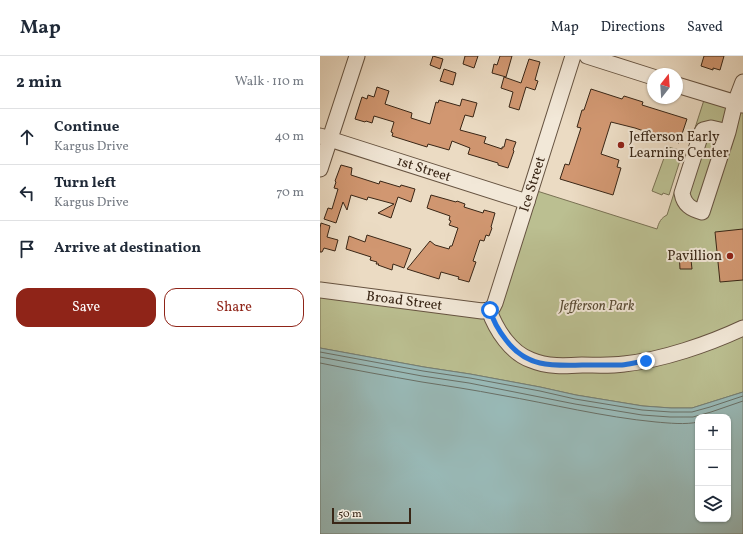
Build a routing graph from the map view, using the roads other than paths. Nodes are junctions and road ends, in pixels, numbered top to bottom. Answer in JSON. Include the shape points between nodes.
{"nodes":[{"id":1,"x":357,"y":56,"type":"edge"},
{"id":2,"x":573,"y":56,"type":"edge"},
{"id":3,"x":587,"y":56,"type":"edge"},
{"id":4,"x":647,"y":75,"type":"edge"},
{"id":5,"x":743,"y":82,"type":"edge"},
{"id":6,"x":683,"y":87,"type":"edge"},
{"id":7,"x":739,"y":104,"type":"edge"},
{"id":8,"x":728,"y":132,"type":"junction"},
{"id":9,"x":325,"y":138,"type":"edge"},
{"id":10,"x":320,"y":169,"type":"edge"},
{"id":11,"x":527,"y":202,"type":"junction"},
{"id":12,"x":320,"y":290,"type":"edge"},
{"id":13,"x":490,"y":310,"type":"junction"},
{"id":14,"x":743,"y":328,"type":"edge"}],
"edges":[{"from":1,"to":9,"type":"street"},
{"from":2,"to":11,"type":"street","name":"Ice Street"},
{"from":3,"to":4,"type":"street"},
{"from":5,"to":7,"type":"street"},
{"from":6,"to":7,"type":"street"},
{"from":7,"to":8,"type":"street"},
{"from":8,"to":8,"type":"street","via":[[702,212],[690,208],[682,192],[701,134],[703,130],[711,128]]},
{"from":9,"to":10,"type":"street"},
{"from":9,"to":11,"type":"street","name":"1st Street"},
{"from":11,"to":13,"type":"street","name":"Ice Street","via":[[494,307]]},
{"from":12,"to":13,"type":"street","name":"Broad Street"},
{"from":13,"to":14,"type":"street","via":[[499,331],[511,347],[527,359],[549,365],[624,364],[646,361],[692,348]]}]}
